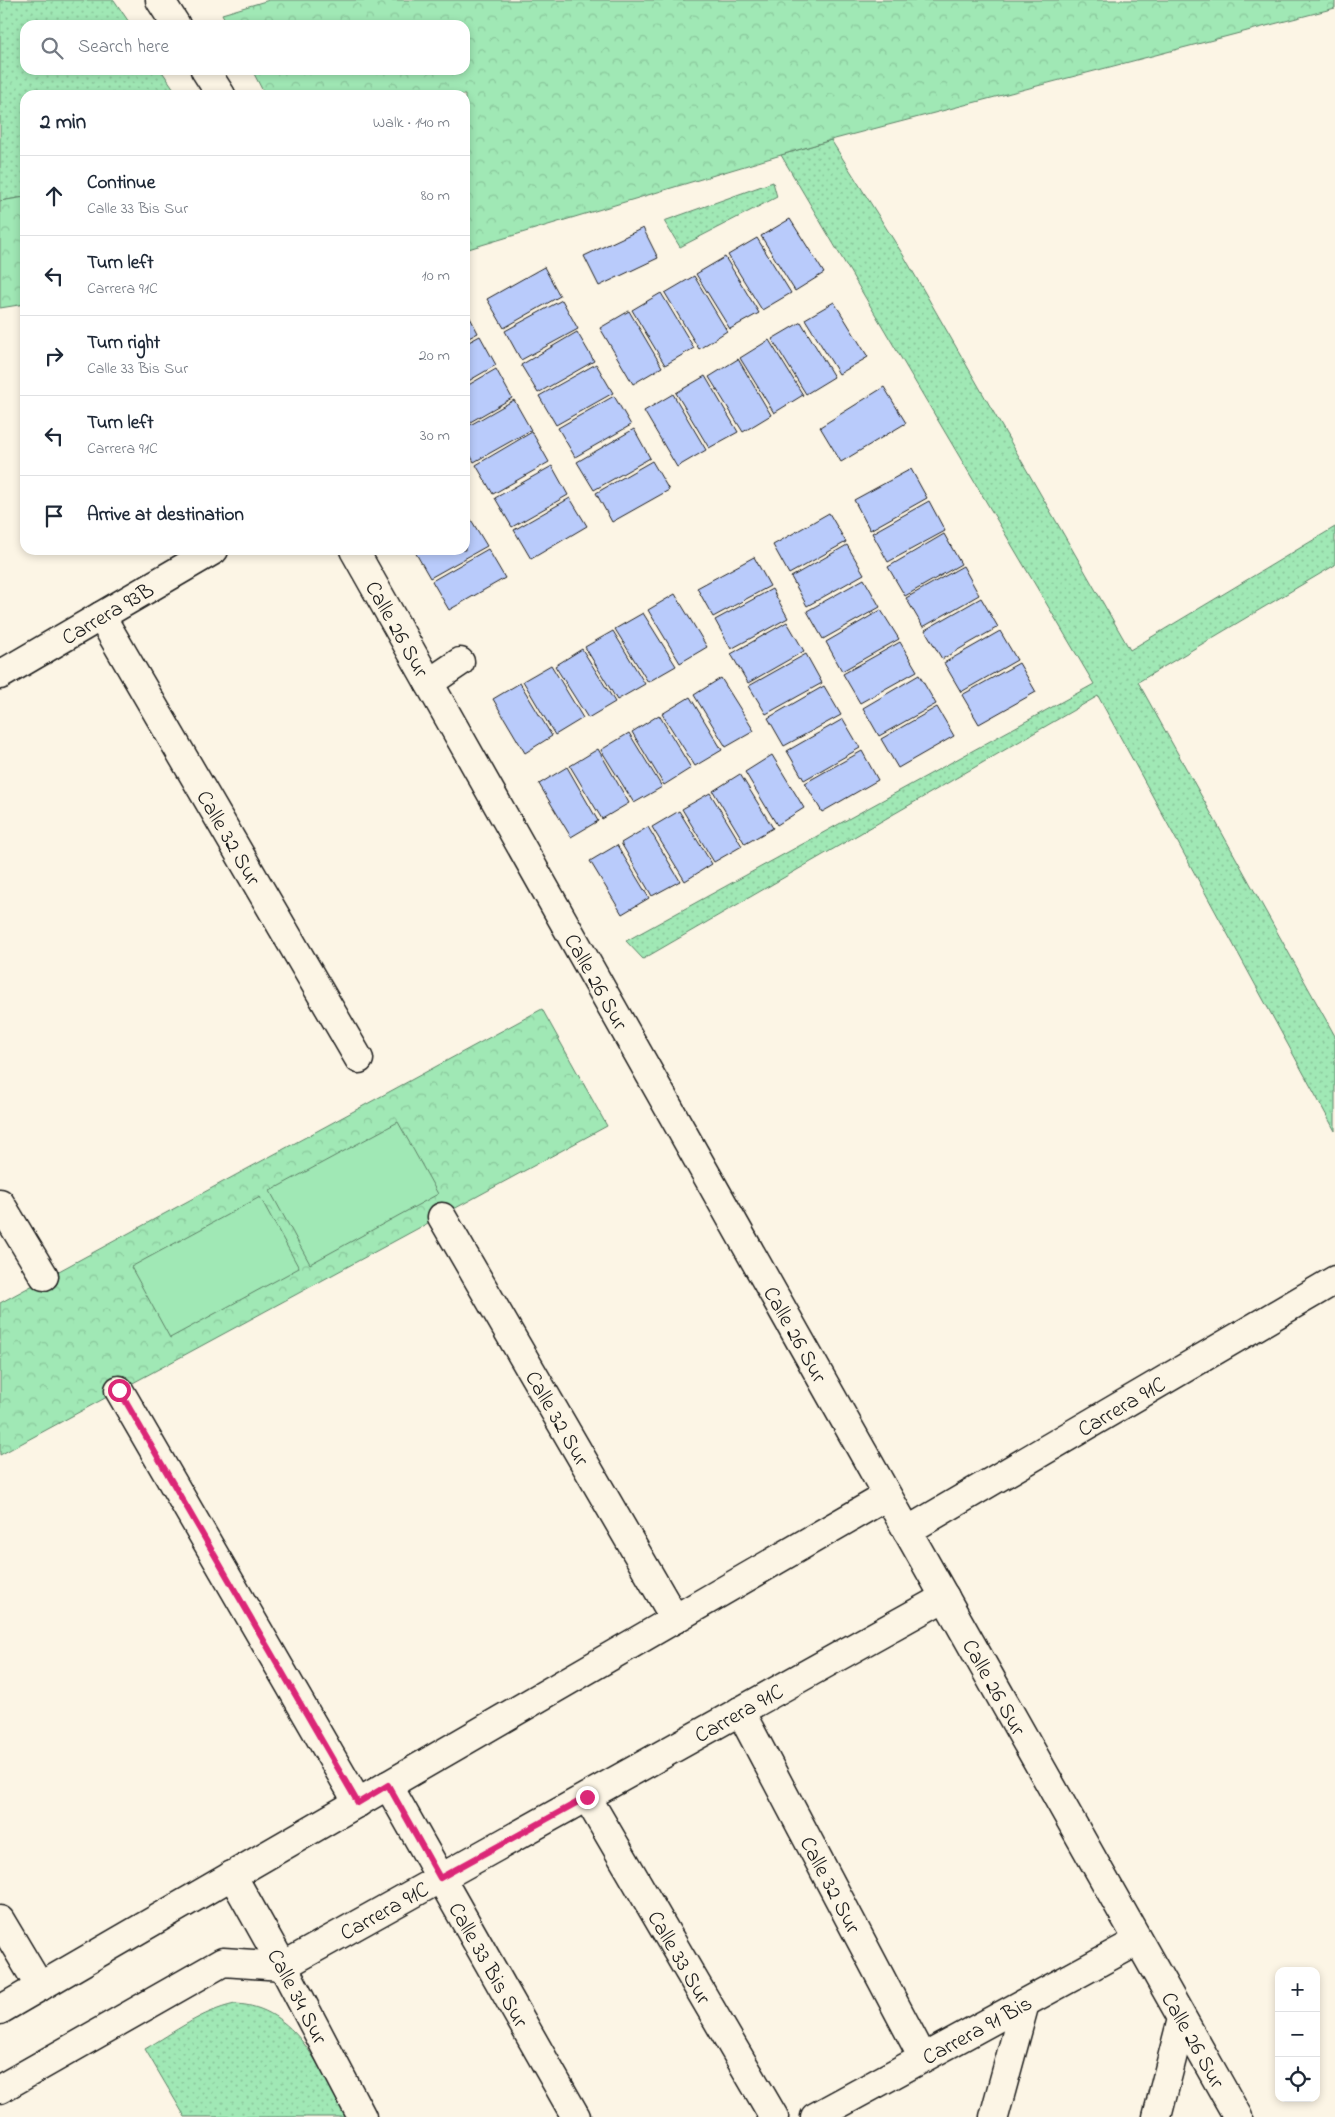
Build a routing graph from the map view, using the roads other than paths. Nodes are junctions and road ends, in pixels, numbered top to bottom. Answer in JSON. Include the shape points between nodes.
{"nodes":[{"id":1,"x":160,"y":0,"type":"edge"},
{"id":2,"x":173,"y":20,"type":"edge"},
{"id":3,"x":208,"y":75,"type":"edge"},
{"id":4,"x":217,"y":90,"type":"edge"},
{"id":5,"x":205,"y":555,"type":"edge"},
{"id":6,"x":357,"y":555,"type":"edge"},
{"id":7,"x":101,"y":616,"type":"junction"},
{"id":8,"x":460,"y":662,"type":"dead end"},
{"id":9,"x":0,"y":675,"type":"edge"},
{"id":10,"x":429,"y":683,"type":"junction"},
{"id":11,"x":359,"y":1059,"type":"dead end"},
{"id":12,"x":0,"y":1203,"type":"edge"},
{"id":13,"x":442,"y":1217,"type":"dead end"},
{"id":14,"x":44,"y":1276,"type":"dead end"},
{"id":15,"x":1335,"y":1280,"type":"edge"},
{"id":16,"x":119,"y":1390,"type":"dead end"},
{"id":17,"x":887,"y":1496,"type":"junction"},
{"id":18,"x":906,"y":1531,"type":"junction"},
{"id":19,"x":945,"y":1598,"type":"junction"},
{"id":20,"x":675,"y":1619,"type":"junction"},
{"id":21,"x":740,"y":1711,"type":"junction"},
{"id":22,"x":388,"y":1785,"type":"junction"},
{"id":23,"x":587,"y":1797,"type":"junction"},
{"id":24,"x":358,"y":1803,"type":"junction"},
{"id":25,"x":232,"y":1875,"type":"junction"},
{"id":26,"x":440,"y":1878,"type":"junction"},
{"id":27,"x":0,"y":1920,"type":"edge"},
{"id":28,"x":1138,"y":1941,"type":"junction"},
{"id":29,"x":283,"y":1966,"type":"junction"},
{"id":30,"x":40,"y":1987,"type":"junction"},
{"id":31,"x":1025,"y":2003,"type":"junction"},
{"id":32,"x":0,"y":2010,"type":"edge"},
{"id":33,"x":1182,"y":2019,"type":"junction"},
{"id":34,"x":923,"y":2058,"type":"junction"},
{"id":35,"x":0,"y":2089,"type":"edge"},
{"id":36,"x":362,"y":2117,"type":"edge"},
{"id":37,"x":576,"y":2117,"type":"edge"},
{"id":38,"x":774,"y":2117,"type":"edge"},
{"id":39,"x":815,"y":2117,"type":"edge"},
{"id":40,"x":994,"y":2117,"type":"edge"},
{"id":41,"x":1157,"y":2117,"type":"edge"},
{"id":42,"x":1238,"y":2117,"type":"edge"}],
"edges":[{"from":1,"to":2,"type":"street"},
{"from":3,"to":4,"type":"street"},
{"from":5,"to":7,"type":"street","name":"Carrera 93B"},
{"from":6,"to":10,"type":"street","name":"Calle 26 Sur"},
{"from":7,"to":9,"type":"street","name":"Carrera 93B"},
{"from":7,"to":11,"type":"street","name":"Calle 32 Sur"},
{"from":8,"to":10,"type":"street"},
{"from":10,"to":17,"type":"street","name":"Calle 26 Sur"},
{"from":12,"to":14,"type":"street"},
{"from":13,"to":20,"type":"street","name":"Calle 32 Sur"},
{"from":15,"to":18,"type":"street","name":"Carrera 91C"},
{"from":16,"to":24,"type":"street"},
{"from":17,"to":18,"type":"street","name":"Calle 26 Sur"},
{"from":17,"to":20,"type":"street"},
{"from":18,"to":19,"type":"street","name":"Calle 26 Sur"},
{"from":19,"to":21,"type":"street","name":"Carrera 91C"},
{"from":19,"to":28,"type":"street","name":"Calle 26 Sur"},
{"from":20,"to":22,"type":"street"},
{"from":21,"to":23,"type":"street","name":"Carrera 91C"},
{"from":21,"to":34,"type":"street","name":"Calle 32 Sur"},
{"from":22,"to":24,"type":"street"},
{"from":22,"to":26,"type":"street","name":"Calle 33 Bis Sur"},
{"from":23,"to":26,"type":"street","name":"Carrera 91C"},
{"from":23,"to":38,"type":"street","name":"Calle 33 Sur"},
{"from":24,"to":25,"type":"street"},
{"from":25,"to":29,"type":"street","name":"Calle 34 Sur"},
{"from":25,"to":30,"type":"street"},
{"from":26,"to":29,"type":"street","name":"Carrera 91C"},
{"from":26,"to":37,"type":"street","name":"Calle 33 Bis Sur"},
{"from":27,"to":30,"type":"street"},
{"from":28,"to":31,"type":"street","name":"Carrera 91 Bis"},
{"from":28,"to":33,"type":"street","name":"Calle 26 Sur"},
{"from":29,"to":35,"type":"street","via":[[222,1962]]},
{"from":29,"to":36,"type":"street","name":"Calle 34 Sur"},
{"from":30,"to":32,"type":"street"},
{"from":31,"to":34,"type":"street","name":"Carrera 91 Bis"},
{"from":31,"to":40,"type":"street"},
{"from":33,"to":41,"type":"street"},
{"from":33,"to":42,"type":"street","name":"Calle 26 Sur"},
{"from":34,"to":39,"type":"street","name":"Carrera 91 Bis"}]}
